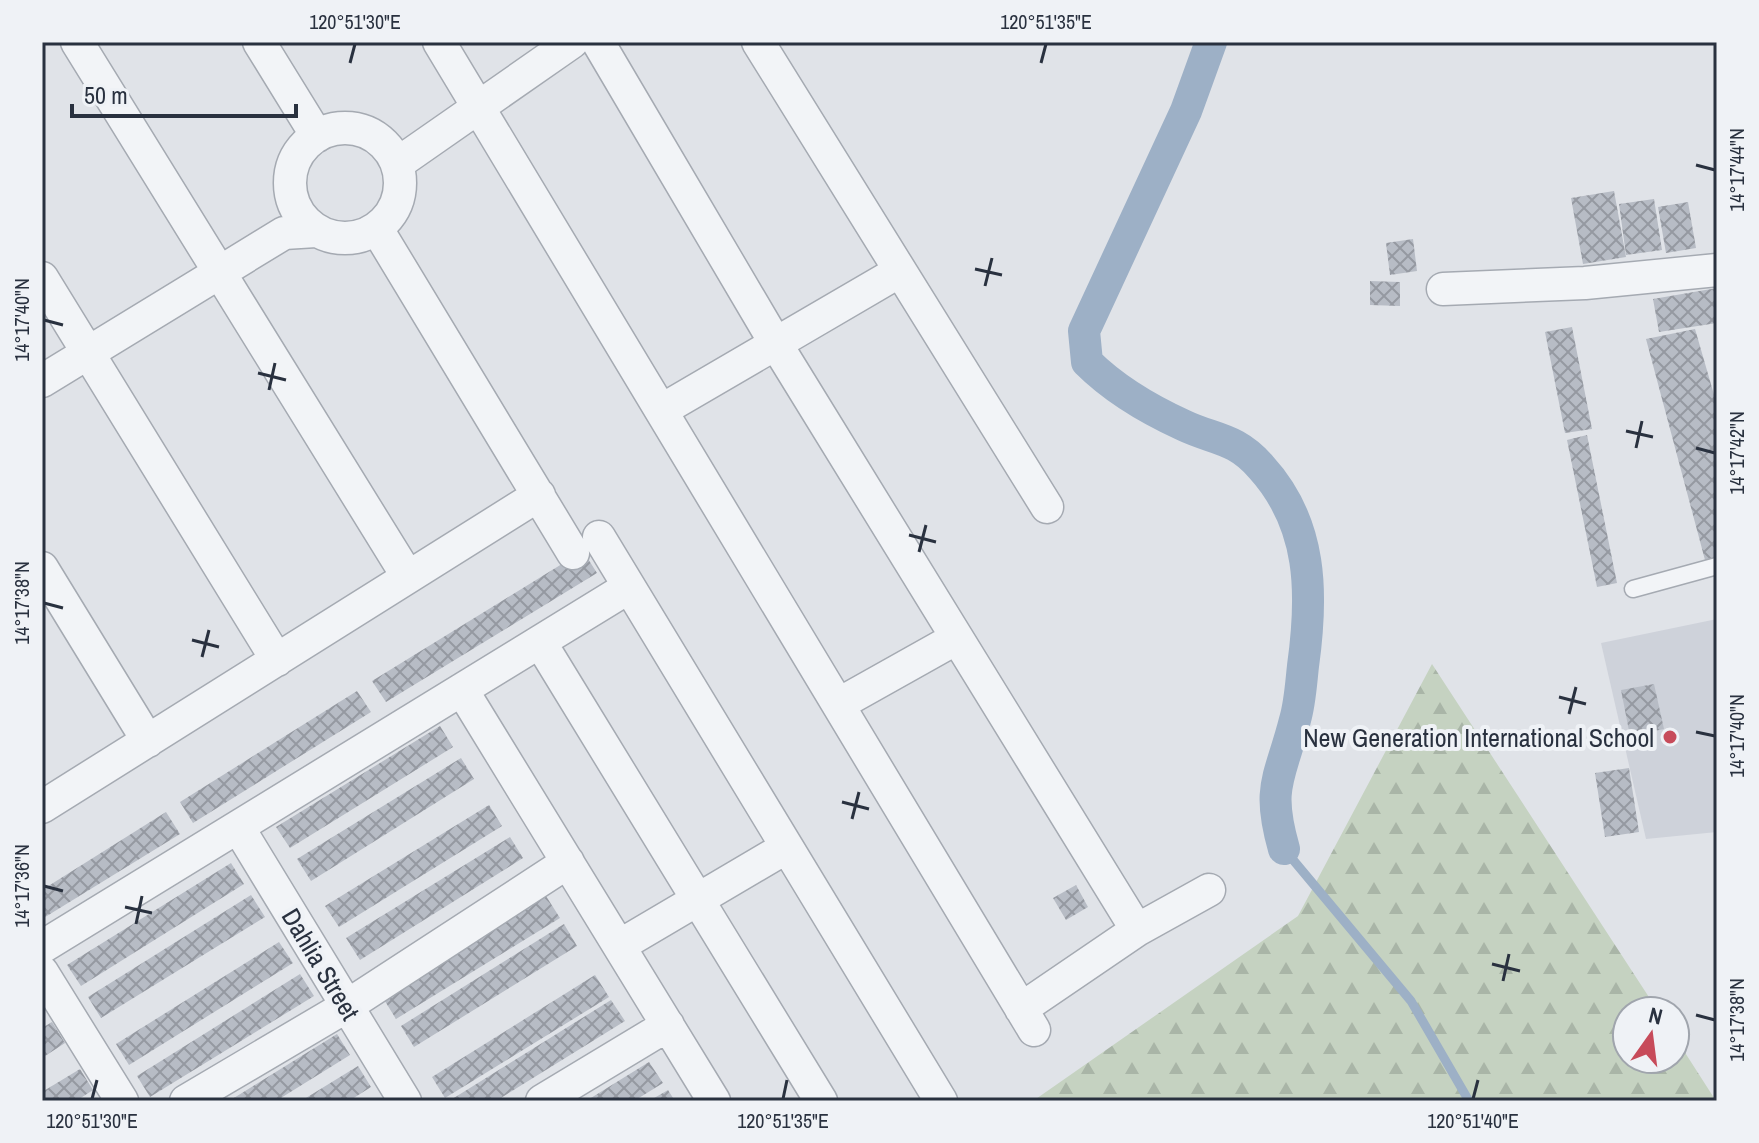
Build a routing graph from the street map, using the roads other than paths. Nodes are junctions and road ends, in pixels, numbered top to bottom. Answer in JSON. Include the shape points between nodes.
{"nodes":[{"id":1,"x":77,"y":42,"type":"edge"},
{"id":2,"x":259,"y":42,"type":"edge"},
{"id":3,"x":439,"y":42,"type":"edge"},
{"id":4,"x":572,"y":42,"type":"edge"},
{"id":5,"x":598,"y":42,"type":"edge"},
{"id":6,"x":764,"y":46,"type":"edge"},
{"id":7,"x":479,"y":104,"type":"junction"},
{"id":8,"x":317,"y":136,"type":"junction"},
{"id":9,"x":389,"y":152,"type":"junction"},
{"id":10,"x":290,"y":187,"type":"junction"},
{"id":11,"x":377,"y":229,"type":"junction"},
{"id":12,"x":316,"y":231,"type":"junction"},
{"id":13,"x":214,"y":263,"type":"junction"},
{"id":14,"x":1717,"y":270,"type":"edge"},
{"id":15,"x":900,"y":271,"type":"junction"},
{"id":16,"x":42,"y":278,"type":"edge"},
{"id":17,"x":1443,"y":289,"type":"dead end"},
{"id":18,"x":82,"y":344,"type":"junction"},
{"id":19,"x":776,"y":344,"type":"junction"},
{"id":20,"x":42,"y":356,"type":"edge"},
{"id":21,"x":42,"y":381,"type":"edge"},
{"id":22,"x":662,"y":410,"type":"junction"},
{"id":23,"x":539,"y":495,"type":"junction"},
{"id":24,"x":1047,"y":507,"type":"dead end"},
{"id":25,"x":1717,"y":566,"type":"edge"},
{"id":26,"x":42,"y":568,"type":"edge"},
{"id":27,"x":408,"y":577,"type":"junction"},
{"id":28,"x":629,"y":587,"type":"junction"},
{"id":29,"x":1633,"y":589,"type":"dead end"},
{"id":30,"x":955,"y":639,"type":"junction"},
{"id":31,"x":540,"y":642,"type":"junction"},
{"id":32,"x":277,"y":660,"type":"junction"},
{"id":33,"x":462,"y":690,"type":"junction"},
{"id":34,"x":839,"y":704,"type":"junction"},
{"id":35,"x":148,"y":741,"type":"junction"},
{"id":36,"x":42,"y":807,"type":"edge"},
{"id":37,"x":238,"y":827,"type":"junction"},
{"id":38,"x":787,"y":847,"type":"junction"},
{"id":39,"x":568,"y":862,"type":"junction"},
{"id":40,"x":1209,"y":890,"type":"dead end"},
{"id":41,"x":698,"y":899,"type":"junction"},
{"id":42,"x":1137,"y":930,"type":"junction"},
{"id":43,"x":619,"y":946,"type":"junction"},
{"id":44,"x":42,"y":947,"type":"edge"},
{"id":45,"x":42,"y":972,"type":"edge"},
{"id":46,"x":347,"y":1006,"type":"junction"},
{"id":47,"x":668,"y":1025,"type":"junction"},
{"id":48,"x":930,"y":1097,"type":"edge"},
{"id":49,"x":122,"y":1101,"type":"edge"},
{"id":50,"x":186,"y":1101,"type":"edge"},
{"id":51,"x":405,"y":1101,"type":"edge"},
{"id":52,"x":542,"y":1101,"type":"edge"},
{"id":53,"x":714,"y":1101,"type":"edge"},
{"id":54,"x":821,"y":1101,"type":"edge"}],
"edges":[{"from":1,"to":13,"type":"street"},
{"from":2,"to":8,"type":"street"},
{"from":3,"to":7,"type":"street"},
{"from":4,"to":7,"type":"street"},
{"from":5,"to":19,"type":"street"},
{"from":6,"to":15,"type":"street"},
{"from":7,"to":9,"type":"street","via":[[408,135]]},
{"from":7,"to":22,"type":"street"},
{"from":8,"to":9,"type":"street","via":[[356,129]]},
{"from":8,"to":10,"type":"street","via":[[296,157]]},
{"from":9,"to":11,"type":"street","via":[[400,193],[396,207]]},
{"from":10,"to":12,"type":"street","via":[[297,212]]},
{"from":10,"to":13,"type":"street","via":[[273,214]]},
{"from":11,"to":12,"type":"street","via":[[346,239]]},
{"from":11,"to":23,"type":"street"},
{"from":12,"to":13,"type":"street","via":[[284,233]]},
{"from":13,"to":18,"type":"street"},
{"from":13,"to":27,"type":"street"},
{"from":14,"to":17,"type":"street"},
{"from":15,"to":19,"type":"street"},
{"from":15,"to":24,"type":"street"},
{"from":16,"to":18,"type":"street"},
{"from":18,"to":20,"type":"street"},
{"from":18,"to":21,"type":"street"},
{"from":18,"to":32,"type":"street"},
{"from":19,"to":22,"type":"street"},
{"from":19,"to":30,"type":"street"},
{"from":22,"to":34,"type":"street"},
{"from":23,"to":27,"type":"street"},
{"from":23,"to":28,"type":"street"},
{"from":25,"to":29,"type":"lane"},
{"from":26,"to":35,"type":"street"},
{"from":27,"to":32,"type":"street"},
{"from":28,"to":31,"type":"street"},
{"from":28,"to":38,"type":"street"},
{"from":30,"to":34,"type":"street"},
{"from":30,"to":42,"type":"street"},
{"from":31,"to":33,"type":"street"},
{"from":31,"to":41,"type":"street"},
{"from":32,"to":35,"type":"street"},
{"from":33,"to":37,"type":"street"},
{"from":33,"to":39,"type":"street"},
{"from":34,"to":42,"type":"street","via":[[1027,1020]]},
{"from":35,"to":36,"type":"street"},
{"from":37,"to":44,"type":"street"},
{"from":37,"to":46,"type":"street","name":"Dahlia Street"},
{"from":38,"to":41,"type":"street"},
{"from":38,"to":48,"type":"street"},
{"from":39,"to":43,"type":"street"},
{"from":39,"to":46,"type":"street"},
{"from":40,"to":42,"type":"street"},
{"from":41,"to":43,"type":"street"},
{"from":41,"to":54,"type":"street"},
{"from":43,"to":47,"type":"street"},
{"from":45,"to":49,"type":"street"},
{"from":46,"to":50,"type":"street"},
{"from":46,"to":51,"type":"street","name":"Dahlia Street"},
{"from":47,"to":52,"type":"street"},
{"from":47,"to":53,"type":"street"}]}
